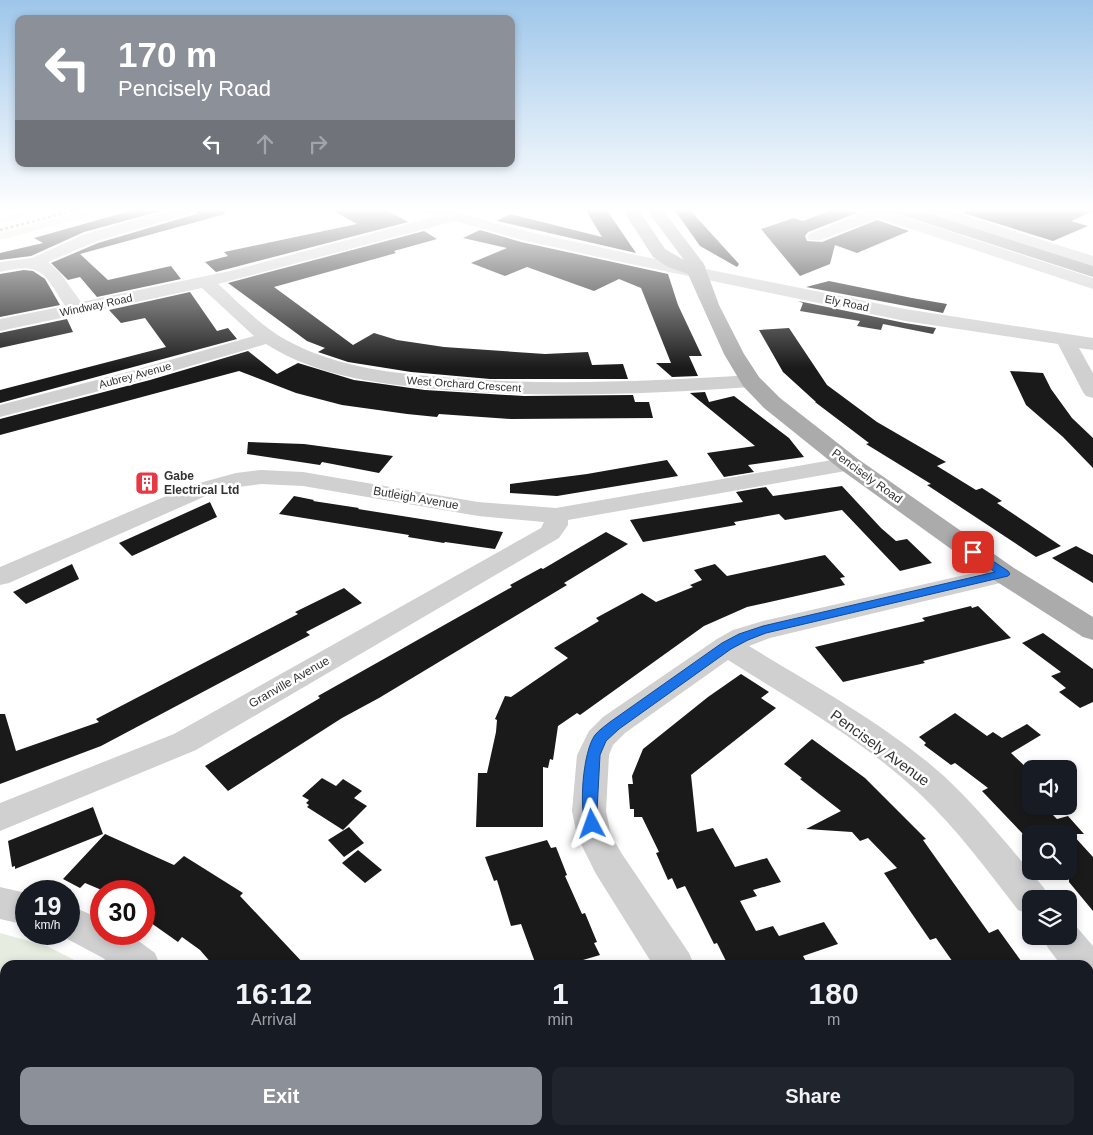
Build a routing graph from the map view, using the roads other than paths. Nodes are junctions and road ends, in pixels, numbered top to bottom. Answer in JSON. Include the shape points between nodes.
{"nodes":[{"id":1,"x":281,"y":262,"type":"edge"},
{"id":2,"x":647,"y":262,"type":"edge"},
{"id":3,"x":672,"y":262,"type":"edge"},
{"id":4,"x":693,"y":262,"type":"edge"},
{"id":5,"x":1026,"y":262,"type":"edge"},
{"id":6,"x":1062,"y":262,"type":"edge"},
{"id":7,"x":35,"y":263,"type":"joint"},
{"id":8,"x":0,"y":267,"type":"edge"},
{"id":9,"x":696,"y":272,"type":"junction"},
{"id":10,"x":1093,"y":272,"type":"edge"},
{"id":11,"x":206,"y":282,"type":"junction"},
{"id":12,"x":1093,"y":284,"type":"edge"},
{"id":13,"x":76,"y":309,"type":"junction"},
{"id":14,"x":0,"y":325,"type":"edge"},
{"id":15,"x":270,"y":337,"type":"junction"},
{"id":16,"x":1065,"y":340,"type":"junction"},
{"id":17,"x":1093,"y":344,"type":"edge"},
{"id":18,"x":751,"y":381,"type":"junction"},
{"id":19,"x":1093,"y":392,"type":"edge"},
{"id":20,"x":0,"y":411,"type":"edge"},
{"id":21,"x":849,"y":464,"type":"junction"},
{"id":22,"x":556,"y":515,"type":"junction"},
{"id":23,"x":1004,"y":574,"type":"junction"},
{"id":24,"x":0,"y":577,"type":"edge"},
{"id":25,"x":1093,"y":630,"type":"edge"},
{"id":26,"x":726,"y":646,"type":"junction"},
{"id":27,"x":0,"y":817,"type":"edge"},
{"id":28,"x":1024,"y":890,"type":"edge"},
{"id":29,"x":0,"y":903,"type":"edge"},
{"id":30,"x":15,"y":906,"type":"edge"},
{"id":31,"x":80,"y":927,"type":"edge"},
{"id":32,"x":1068,"y":945,"type":"edge"},
{"id":33,"x":134,"y":960,"type":"edge"},
{"id":34,"x":672,"y":960,"type":"edge"},
{"id":35,"x":1080,"y":960,"type":"edge"}],
"edges":[{"from":1,"to":11,"type":"street","name":"Windway Road"},
{"from":2,"to":9,"type":"street","name":"Ely Road"},
{"from":3,"to":9,"type":"main road"},
{"from":4,"to":9,"type":"main road","name":"Pencisely Road"},
{"from":5,"to":12,"type":"street"},
{"from":6,"to":10,"type":"highway"},
{"from":7,"to":8,"type":"street"},
{"from":7,"to":13,"type":"street","via":[[43,266]]},
{"from":9,"to":16,"type":"street","name":"Ely Road","via":[[905,315]]},
{"from":9,"to":18,"type":"main road","name":"Pencisely Road","via":[[734,354]]},
{"from":11,"to":13,"type":"street","name":"Windway Road"},
{"from":11,"to":15,"type":"street","name":"West Orchard Crescent"},
{"from":13,"to":14,"type":"street","name":"Windway Road"},
{"from":15,"to":18,"type":"street","name":"West Orchard Crescent","via":[[304,355],[357,371],[457,385],[588,389]]},
{"from":15,"to":20,"type":"street","name":"Aubrey Avenue"},
{"from":16,"to":17,"type":"street","name":"Ely Road"},
{"from":16,"to":19,"type":"street"},
{"from":18,"to":21,"type":"main road","name":"Pencisely Road"},
{"from":21,"to":22,"type":"street","name":"Butleigh Avenue"},
{"from":21,"to":23,"type":"main road","name":"Pencisely Road"},
{"from":22,"to":24,"type":"street","name":"Butleigh Avenue","via":[[511,514],[303,479],[253,478],[200,490]]},
{"from":22,"to":27,"type":"street","name":"Granville Avenue","via":[[556,524],[550,533],[185,742]]},
{"from":23,"to":25,"type":"main road","name":"Pencisely Road"},
{"from":23,"to":26,"type":"street","via":[[763,630]]},
{"from":26,"to":28,"type":"street","name":"Pencisely Avenue","via":[[861,730],[916,771],[964,817]]},
{"from":26,"to":34,"type":"street","via":[[614,725],[600,739],[593,755],[589,811],[594,836]]},
{"from":29,"to":30,"type":"street"},
{"from":31,"to":33,"type":"street"},
{"from":32,"to":35,"type":"street"}]}
